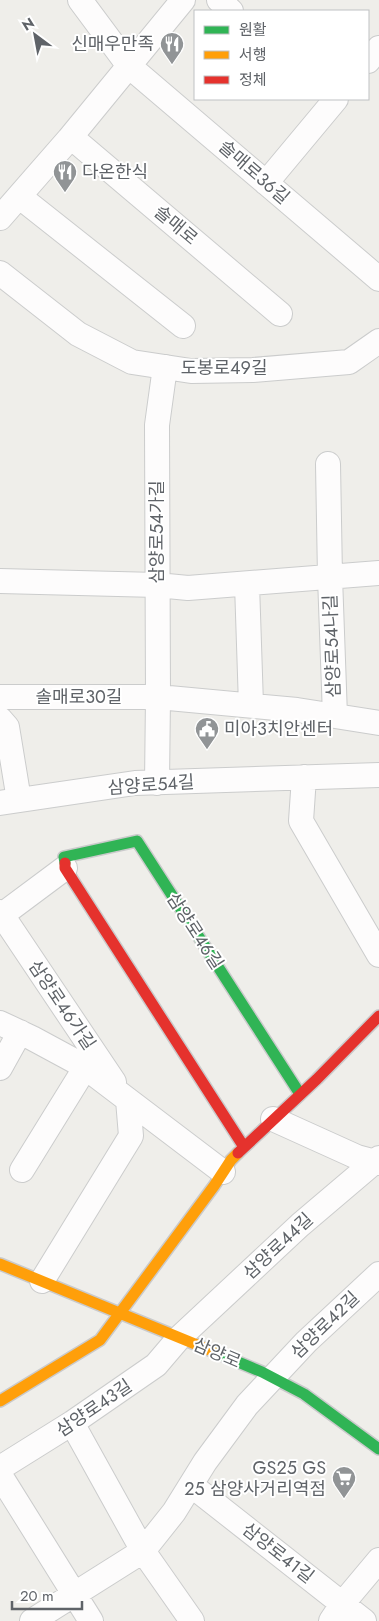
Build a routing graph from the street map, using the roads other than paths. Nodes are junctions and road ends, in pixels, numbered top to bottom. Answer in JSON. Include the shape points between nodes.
{"nodes":[{"id":1,"x":80,"y":0,"type":"edge"},
{"id":2,"x":183,"y":0,"type":"edge"},
{"id":3,"x":218,"y":0,"type":"edge"},
{"id":4,"x":230,"y":10,"type":"edge"},
{"id":5,"x":129,"y":66,"type":"junction"},
{"id":6,"x":333,"y":100,"type":"edge"},
{"id":7,"x":71,"y":137,"type":"junction"},
{"id":8,"x":266,"y":183,"type":"junction"},
{"id":9,"x":13,"y":194,"type":"edge"},
{"id":10,"x":0,"y":218,"type":"edge"},
{"id":11,"x":0,"y":273,"type":"edge"},
{"id":12,"x":379,"y":279,"type":"edge"},
{"id":13,"x":280,"y":314,"type":"dead end"},
{"id":14,"x":183,"y":326,"type":"dead end"},
{"id":15,"x":378,"y":344,"type":"edge"},
{"id":16,"x":165,"y":367,"type":"junction"},
{"id":17,"x":328,"y":464,"type":"dead end"},
{"id":18,"x":379,"y":573,"type":"edge"},
{"id":19,"x":330,"y":577,"type":"junction"},
{"id":20,"x":0,"y":581,"type":"edge"},
{"id":21,"x":247,"y":584,"type":"junction"},
{"id":22,"x":157,"y":585,"type":"junction"},
{"id":23,"x":0,"y":697,"type":"edge"},
{"id":24,"x":158,"y":697,"type":"junction"},
{"id":25,"x":252,"y":705,"type":"junction"},
{"id":26,"x":335,"y":716,"type":"junction"},
{"id":27,"x":0,"y":719,"type":"edge"},
{"id":28,"x":379,"y":722,"type":"edge"},
{"id":29,"x":379,"y":775,"type":"edge"},
{"id":30,"x":304,"y":778,"type":"junction"},
{"id":31,"x":157,"y":783,"type":"junction"},
{"id":32,"x":10,"y":802,"type":"edge"},
{"id":33,"x":65,"y":868,"type":"junction"},
{"id":34,"x":1,"y":913,"type":"edge"},
{"id":35,"x":379,"y":955,"type":"edge"},
{"id":36,"x":379,"y":1016,"type":"edge"},
{"id":37,"x":10,"y":1027,"type":"edge"},
{"id":38,"x":0,"y":1068,"type":"edge"},
{"id":39,"x":85,"y":1068,"type":"junction"},
{"id":40,"x":300,"y":1094,"type":"junction"},
{"id":41,"x":127,"y":1099,"type":"junction"},
{"id":42,"x":273,"y":1119,"type":"junction"},
{"id":43,"x":244,"y":1147,"type":"junction"},
{"id":44,"x":377,"y":1161,"type":"edge"},
{"id":45,"x":22,"y":1170,"type":"dead end"},
{"id":46,"x":223,"y":1172,"type":"junction"},
{"id":47,"x":0,"y":1264,"type":"edge"},
{"id":48,"x":379,"y":1274,"type":"edge"},
{"id":49,"x":42,"y":1281,"type":"junction"},
{"id":50,"x":119,"y":1313,"type":"junction"},
{"id":51,"x":179,"y":1338,"type":"junction"},
{"id":52,"x":272,"y":1378,"type":"junction"},
{"id":53,"x":0,"y":1401,"type":"edge"},
{"id":54,"x":72,"y":1423,"type":"junction"},
{"id":55,"x":379,"y":1449,"type":"edge"},
{"id":56,"x":0,"y":1468,"type":"edge"},
{"id":57,"x":0,"y":1475,"type":"edge"},
{"id":58,"x":191,"y":1485,"type":"junction"},
{"id":59,"x":143,"y":1551,"type":"junction"},
{"id":60,"x":379,"y":1560,"type":"edge"},
{"id":61,"x":74,"y":1594,"type":"junction"},
{"id":62,"x":337,"y":1612,"type":"edge"},
{"id":63,"x":32,"y":1621,"type":"edge"},
{"id":64,"x":90,"y":1621,"type":"edge"},
{"id":65,"x":192,"y":1621,"type":"edge"},
{"id":66,"x":364,"y":1621,"type":"edge"}],
"edges":[{"from":1,"to":5,"type":"street","name":"솔매로36길"},
{"from":2,"to":5,"type":"street"},
{"from":3,"to":4,"type":"street"},
{"from":5,"to":7,"type":"street"},
{"from":5,"to":8,"type":"street","name":"솔매로36길"},
{"from":6,"to":8,"type":"street"},
{"from":7,"to":9,"type":"street"},
{"from":7,"to":13,"type":"street","name":"솔매로"},
{"from":8,"to":12,"type":"street","name":"솔매로36길"},
{"from":9,"to":10,"type":"street"},
{"from":9,"to":14,"type":"street"},
{"from":11,"to":16,"type":"street","name":"도봉로49길","via":[[78,334],[132,362]]},
{"from":15,"to":16,"type":"street","name":"도봉로49길","via":[[350,362],[253,370],[191,371]]},
{"from":16,"to":22,"type":"street","name":"삼양로54가길","via":[[157,426]]},
{"from":17,"to":19,"type":"street","name":"삼양로54나길"},
{"from":18,"to":19,"type":"street","name":"삼양로54나길"},
{"from":19,"to":21,"type":"street","name":"삼양로54나길"},
{"from":19,"to":26,"type":"street","name":"삼양로54나길"},
{"from":20,"to":22,"type":"street"},
{"from":21,"to":22,"type":"street","name":"삼양로54나길","via":[[188,588]]},
{"from":21,"to":25,"type":"street"},
{"from":22,"to":24,"type":"street","name":"삼양로54가길"},
{"from":23,"to":24,"type":"street","name":"솔매로30길"},
{"from":24,"to":25,"type":"street"},
{"from":24,"to":31,"type":"street","name":"삼양로54가길"},
{"from":25,"to":26,"type":"street"},
{"from":26,"to":28,"type":"street"},
{"from":27,"to":32,"type":"street","via":[[7,727]]},
{"from":29,"to":30,"type":"street","name":"삼양로54길"},
{"from":30,"to":31,"type":"street","name":"삼양로54길"},
{"from":30,"to":35,"type":"street","via":[[301,821]]},
{"from":31,"to":32,"type":"street","name":"삼양로54길","via":[[135,783]]},
{"from":33,"to":34,"type":"street","name":"삼양로46길"},
{"from":33,"to":40,"type":"street","name":"삼양로46길","via":[[64,857],[137,841]]},
{"from":33,"to":43,"type":"street"},
{"from":34,"to":41,"type":"street","name":"삼양로46가길"},
{"from":36,"to":40,"type":"street"},
{"from":37,"to":38,"type":"street","name":"삼양로46가길"},
{"from":37,"to":39,"type":"street","name":"삼양로46가길"},
{"from":39,"to":41,"type":"street","name":"삼양로46가길"},
{"from":39,"to":45,"type":"street","name":"삼양로46가길"},
{"from":40,"to":42,"type":"street"},
{"from":41,"to":46,"type":"street","name":"삼양로46가길"},
{"from":41,"to":49,"type":"street","via":[[131,1136]]},
{"from":42,"to":43,"type":"street"},
{"from":42,"to":44,"type":"street","via":[[357,1157]]},
{"from":43,"to":46,"type":"street"},
{"from":44,"to":51,"type":"street","name":"삼양로44길","via":[[300,1225]]},
{"from":46,"to":50,"type":"street"},
{"from":47,"to":49,"type":"street","name":"삼양로"},
{"from":48,"to":52,"type":"street","name":"삼양로42길"},
{"from":49,"to":50,"type":"street","name":"삼양로"},
{"from":50,"to":51,"type":"street","name":"삼양로"},
{"from":50,"to":53,"type":"street","via":[[100,1340]]},
{"from":51,"to":52,"type":"street","name":"삼양로"},
{"from":51,"to":54,"type":"street","name":"삼양로43길","via":[[156,1366]]},
{"from":52,"to":55,"type":"street","name":"삼양로","via":[[304,1394]]},
{"from":52,"to":58,"type":"street","via":[[248,1405]]},
{"from":54,"to":56,"type":"street","name":"삼양로43길"},
{"from":54,"to":59,"type":"street"},
{"from":57,"to":61,"type":"street"},
{"from":58,"to":59,"type":"street"},
{"from":58,"to":62,"type":"street","name":"삼양로41길"},
{"from":59,"to":61,"type":"street"},
{"from":59,"to":65,"type":"street"},
{"from":60,"to":62,"type":"street"},
{"from":61,"to":63,"type":"street"},
{"from":61,"to":64,"type":"street"},
{"from":62,"to":66,"type":"street","name":"삼양로41길"}]}
